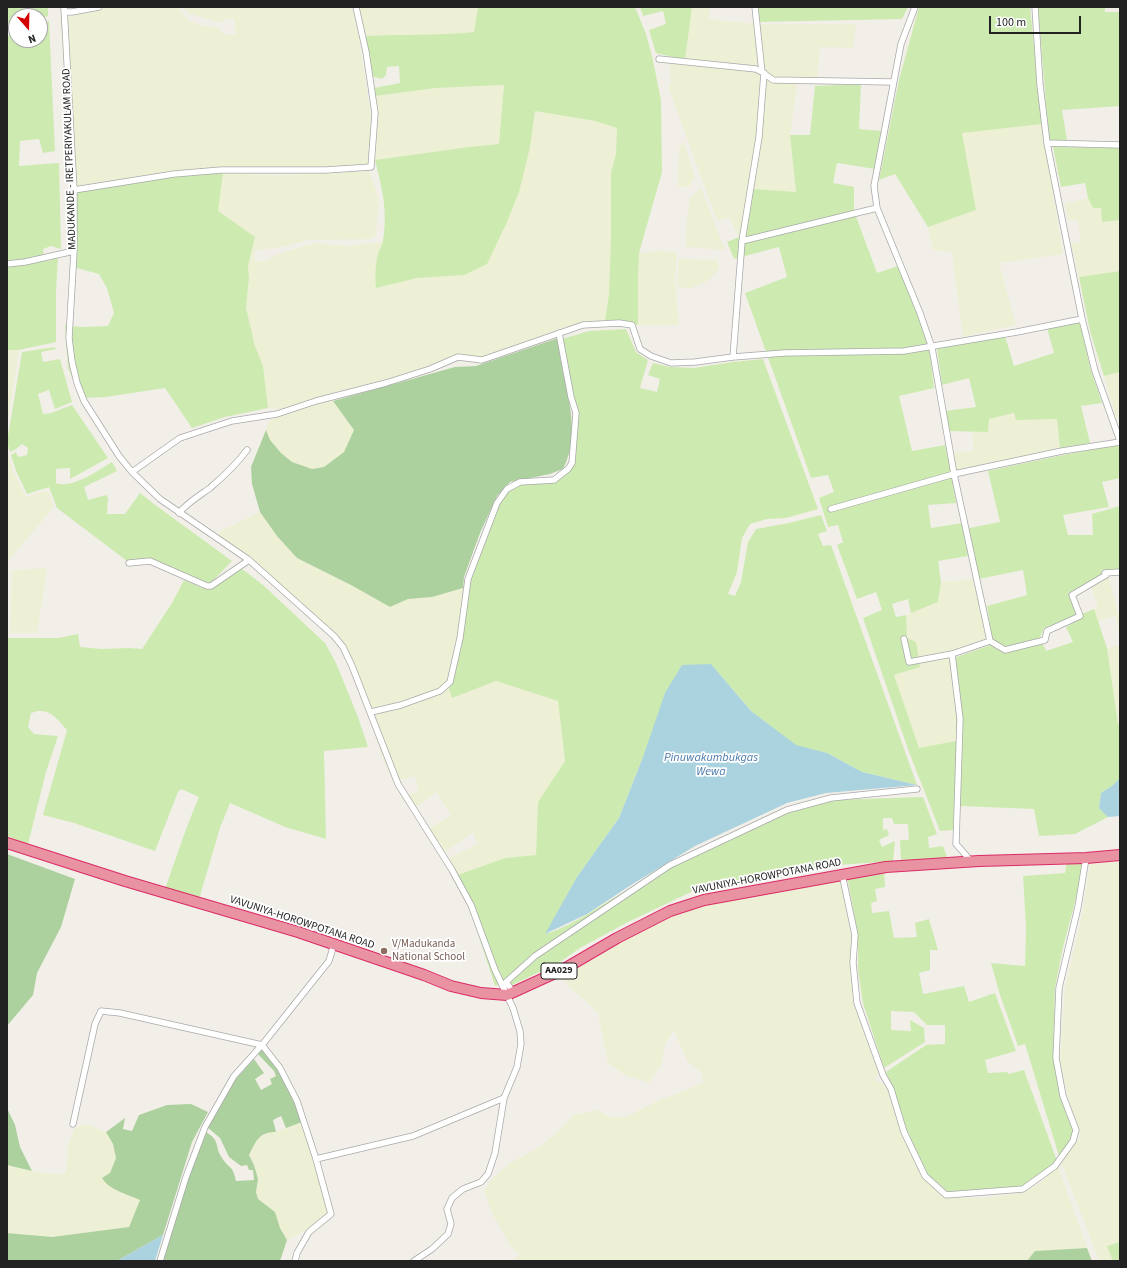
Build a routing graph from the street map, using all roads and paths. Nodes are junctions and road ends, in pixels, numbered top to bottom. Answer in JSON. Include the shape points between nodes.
{"nodes":[{"id":1,"x":99,"y":7,"type":"edge"},
{"id":2,"x":356,"y":7,"type":"edge"},
{"id":3,"x":755,"y":7,"type":"edge"},
{"id":4,"x":914,"y":7,"type":"edge"},
{"id":5,"x":1034,"y":7,"type":"edge"},
{"id":6,"x":64,"y":9,"type":"edge"},
{"id":7,"x":659,"y":59,"type":"dead end"},
{"id":8,"x":763,"y":73,"type":"junction"},
{"id":9,"x":893,"y":82,"type":"junction"},
{"id":10,"x":1047,"y":143,"type":"junction"},
{"id":11,"x":1120,"y":145,"type":"edge"},
{"id":12,"x":74,"y":190,"type":"junction"},
{"id":13,"x":877,"y":208,"type":"junction"},
{"id":14,"x":742,"y":240,"type":"junction"},
{"id":15,"x":74,"y":251,"type":"junction"},
{"id":16,"x":7,"y":264,"type":"edge"},
{"id":17,"x":1082,"y":319,"type":"junction"},
{"id":18,"x":559,"y":333,"type":"junction"},
{"id":19,"x":932,"y":348,"type":"junction"},
{"id":20,"x":733,"y":357,"type":"junction"},
{"id":21,"x":1120,"y":442,"type":"edge"},
{"id":22,"x":247,"y":450,"type":"dead end"},
{"id":23,"x":132,"y":472,"type":"junction"},
{"id":24,"x":954,"y":474,"type":"junction"},
{"id":25,"x":831,"y":510,"type":"dead end"},
{"id":26,"x":179,"y":513,"type":"junction"},
{"id":27,"x":249,"y":560,"type":"junction"},
{"id":28,"x":129,"y":563,"type":"dead end"},
{"id":29,"x":1120,"y":572,"type":"edge"},
{"id":30,"x":904,"y":639,"type":"dead end"},
{"id":31,"x":990,"y":641,"type":"junction"},
{"id":32,"x":952,"y":654,"type":"junction"},
{"id":33,"x":371,"y":712,"type":"junction"},
{"id":34,"x":917,"y":789,"type":"dead end"},
{"id":35,"x":7,"y":843,"type":"edge"},
{"id":36,"x":1120,"y":856,"type":"edge"},
{"id":37,"x":1086,"y":858,"type":"junction"},
{"id":38,"x":971,"y":861,"type":"junction"},
{"id":39,"x":842,"y":874,"type":"junction"},
{"id":40,"x":334,"y":944,"type":"junction"},
{"id":41,"x":511,"y":994,"type":"junction"},
{"id":42,"x":262,"y":1045,"type":"junction"},
{"id":43,"x":504,"y":1098,"type":"junction"},
{"id":44,"x":73,"y":1124,"type":"dead end"},
{"id":45,"x":316,"y":1159,"type":"junction"},
{"id":46,"x":160,"y":1261,"type":"edge"},
{"id":47,"x":295,"y":1261,"type":"edge"},
{"id":48,"x":414,"y":1261,"type":"edge"}],
"edges":[{"from":1,"to":6,"type":"street","via":[[72,12]]},
{"from":2,"to":12,"type":"street","via":[[366,52],[374,112],[371,167],[326,170],[221,170],[174,174]]},
{"from":3,"to":8,"type":"street"},
{"from":4,"to":9,"type":"street","via":[[901,44]]},
{"from":5,"to":10,"type":"street"},
{"from":6,"to":12,"type":"street","name":"MADUKANDE - IRETPERIYAKULAM ROAD"},
{"from":7,"to":8,"type":"street","via":[[756,69]]},
{"from":8,"to":9,"type":"street","via":[[773,80]]},
{"from":8,"to":14,"type":"street","via":[[758,137]]},
{"from":9,"to":13,"type":"street","via":[[874,186]]},
{"from":10,"to":11,"type":"street"},
{"from":10,"to":17,"type":"street"},
{"from":12,"to":15,"type":"street","name":"MADUKANDE - IRETPERIYAKULAM ROAD"},
{"from":13,"to":14,"type":"street"},
{"from":13,"to":19,"type":"street"},
{"from":14,"to":20,"type":"street"},
{"from":15,"to":16,"type":"street"},
{"from":15,"to":23,"type":"street","name":"MADUKANDE - IRETPERIYAKULAM ROAD","via":[[69,338],[77,383],[84,401]]},
{"from":17,"to":19,"type":"street"},
{"from":17,"to":21,"type":"street","via":[[1095,370]]},
{"from":18,"to":20,"type":"street","via":[[583,325],[619,323],[632,325],[640,349],[671,363]]},
{"from":18,"to":23,"type":"street","via":[[482,360],[458,357],[386,383],[277,414],[232,420],[180,438]]},
{"from":18,"to":33,"type":"street","via":[[576,413],[572,463],[554,480],[520,482],[506,489],[497,503],[468,579],[460,638],[450,682],[440,691],[401,705]]},
{"from":19,"to":20,"type":"street"},
{"from":19,"to":24,"type":"street"},
{"from":21,"to":24,"type":"street","via":[[1062,451]]},
{"from":22,"to":26,"type":"street","via":[[233,468],[185,505]]},
{"from":23,"to":26,"type":"street","name":"MADUKANDE - IRETPERIYAKULAM ROAD"},
{"from":24,"to":25,"type":"street"},
{"from":24,"to":31,"type":"street"},
{"from":26,"to":27,"type":"street","name":"MADUKANDE - IRETPERIYAKULAM ROAD"},
{"from":27,"to":28,"type":"street","via":[[212,586],[150,562]]},
{"from":27,"to":33,"type":"street","name":"MADUKANDE - IRETPERIYAKULAM ROAD","via":[[343,647]]},
{"from":29,"to":31,"type":"street","via":[[1105,573],[1106,576],[1072,595],[1080,616],[1047,632],[1045,640],[1005,650]]},
{"from":30,"to":32,"type":"street","via":[[909,662]]},
{"from":31,"to":32,"type":"street"},
{"from":32,"to":38,"type":"street","via":[[960,719],[956,844]]},
{"from":33,"to":41,"type":"street","name":"MADUKANDE - IRETPERIYAKULAM ROAD","via":[[398,784],[471,905],[495,970]]},
{"from":34,"to":41,"type":"street","via":[[831,798],[787,810],[670,865],[535,956],[506,982]]},
{"from":35,"to":40,"type":"highway","name":"VAVUNIYA-HOROWPOTANA ROAD"},
{"from":36,"to":37,"type":"highway","name":"VAVUNIYA-HOROWPOTANA ROAD","number":"AA029"},
{"from":37,"to":38,"type":"highway","name":"VAVUNIYA-HOROWPOTANA ROAD","number":"AA029"},
{"from":37,"to":39,"type":"street","via":[[1078,907],[1059,988],[1056,1058],[1063,1096],[1076,1130],[1073,1141],[1054,1166],[1023,1189],[946,1195],[925,1176],[904,1132],[891,1089],[883,1075],[857,1003],[855,935]]},
{"from":38,"to":39,"type":"highway","name":"VAVUNIYA-HOROWPOTANA ROAD","number":"AA029","via":[[886,866]]},
{"from":39,"to":41,"type":"highway","name":"VAVUNIYA-HOROWPOTANA ROAD","number":"AA029","via":[[704,900],[670,911],[564,969]]},
{"from":40,"to":41,"type":"highway","name":"VAVUNIYA-HOROWPOTANA ROAD","via":[[451,986],[481,993]]},
{"from":40,"to":42,"type":"street","via":[[329,962]]},
{"from":41,"to":43,"type":"street","via":[[521,1044],[516,1067]]},
{"from":42,"to":44,"type":"street","via":[[120,1013],[101,1012],[95,1024]]},
{"from":42,"to":45,"type":"street","via":[[280,1068],[297,1101]]},
{"from":42,"to":46,"type":"street","via":[[234,1076],[205,1127]]},
{"from":43,"to":45,"type":"street","via":[[413,1136]]},
{"from":43,"to":48,"type":"street","via":[[495,1153],[488,1174],[481,1182],[463,1189],[452,1198],[447,1209],[451,1224],[448,1234]]},
{"from":45,"to":47,"type":"street","via":[[331,1214],[309,1232]]}]}
